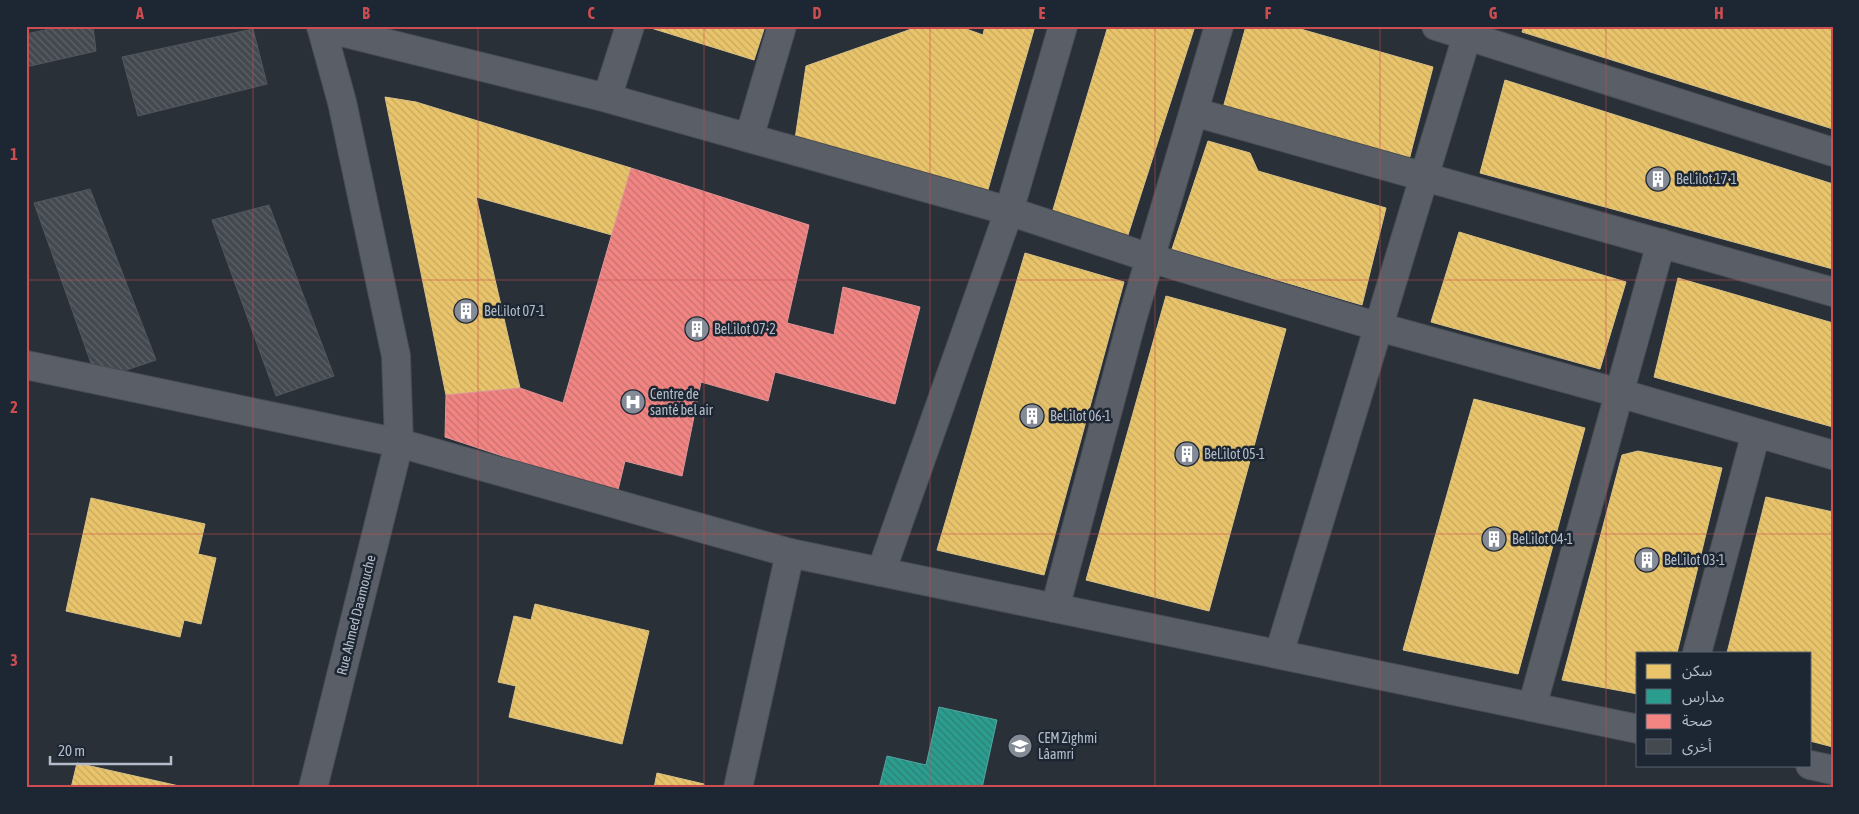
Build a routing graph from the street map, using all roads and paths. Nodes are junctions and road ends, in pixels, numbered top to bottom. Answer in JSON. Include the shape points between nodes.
{"nodes":[{"id":1,"x":630,"y":26,"type":"edge"},
{"id":2,"x":782,"y":26,"type":"edge"},
{"id":3,"x":1063,"y":26,"type":"edge"},
{"id":4,"x":1219,"y":26,"type":"edge"},
{"id":5,"x":1436,"y":26,"type":"edge"},
{"id":6,"x":321,"y":27,"type":"edge"},
{"id":7,"x":1469,"y":31,"type":"edge"},
{"id":8,"x":607,"y":98,"type":"junction"},
{"id":9,"x":1194,"y":112,"type":"junction"},
{"id":10,"x":749,"y":138,"type":"junction"},
{"id":11,"x":1833,"y":152,"type":"edge"},
{"id":12,"x":1425,"y":176,"type":"junction"},
{"id":13,"x":1009,"y":211,"type":"junction"},
{"id":14,"x":1661,"y":242,"type":"junction"},
{"id":15,"x":1150,"y":258,"type":"junction"},
{"id":16,"x":1833,"y":292,"type":"edge"},
{"id":17,"x":1379,"y":327,"type":"junction"},
{"id":18,"x":26,"y":365,"type":"edge"},
{"id":19,"x":1619,"y":393,"type":"junction"},
{"id":20,"x":1756,"y":433,"type":"junction"},
{"id":21,"x":399,"y":443,"type":"junction"},
{"id":22,"x":1833,"y":455,"type":"edge"},
{"id":23,"x":790,"y":553,"type":"junction"},
{"id":24,"x":881,"y":572,"type":"junction"},
{"id":25,"x":1055,"y":608,"type":"junction"},
{"id":26,"x":1698,"y":652,"type":"edge"},
{"id":27,"x":1279,"y":654,"type":"junction"},
{"id":28,"x":1532,"y":707,"type":"junction"},
{"id":29,"x":1636,"y":729,"type":"edge"},
{"id":30,"x":1812,"y":765,"type":"edge"},
{"id":31,"x":1833,"y":770,"type":"edge"},
{"id":32,"x":313,"y":788,"type":"edge"},
{"id":33,"x":738,"y":788,"type":"edge"}],
"edges":[{"from":1,"to":8,"type":"street"},
{"from":2,"to":10,"type":"street"},
{"from":3,"to":13,"type":"street"},
{"from":4,"to":9,"type":"street"},
{"from":5,"to":7,"type":"street"},
{"from":6,"to":8,"type":"street"},
{"from":6,"to":21,"type":"street","name":"Rue Ahmed Daamouche","via":[[342,102],[396,356]]},
{"from":7,"to":11,"type":"street"},
{"from":7,"to":12,"type":"street"},
{"from":8,"to":10,"type":"street"},
{"from":9,"to":12,"type":"street"},
{"from":9,"to":15,"type":"street"},
{"from":10,"to":13,"type":"street"},
{"from":12,"to":14,"type":"street"},
{"from":12,"to":17,"type":"street"},
{"from":13,"to":15,"type":"street"},
{"from":13,"to":24,"type":"street"},
{"from":14,"to":16,"type":"street"},
{"from":14,"to":19,"type":"street"},
{"from":15,"to":17,"type":"street"},
{"from":15,"to":25,"type":"street"},
{"from":17,"to":19,"type":"street"},
{"from":17,"to":27,"type":"street"},
{"from":18,"to":21,"type":"street"},
{"from":19,"to":20,"type":"street"},
{"from":19,"to":28,"type":"street"},
{"from":20,"to":22,"type":"street"},
{"from":20,"to":26,"type":"street"},
{"from":21,"to":23,"type":"street"},
{"from":21,"to":32,"type":"street","name":"Rue Ahmed Daamouche"},
{"from":23,"to":24,"type":"street"},
{"from":23,"to":33,"type":"street"},
{"from":24,"to":25,"type":"street"},
{"from":25,"to":27,"type":"street"},
{"from":27,"to":28,"type":"street"},
{"from":28,"to":29,"type":"street"},
{"from":30,"to":31,"type":"street"}]}
